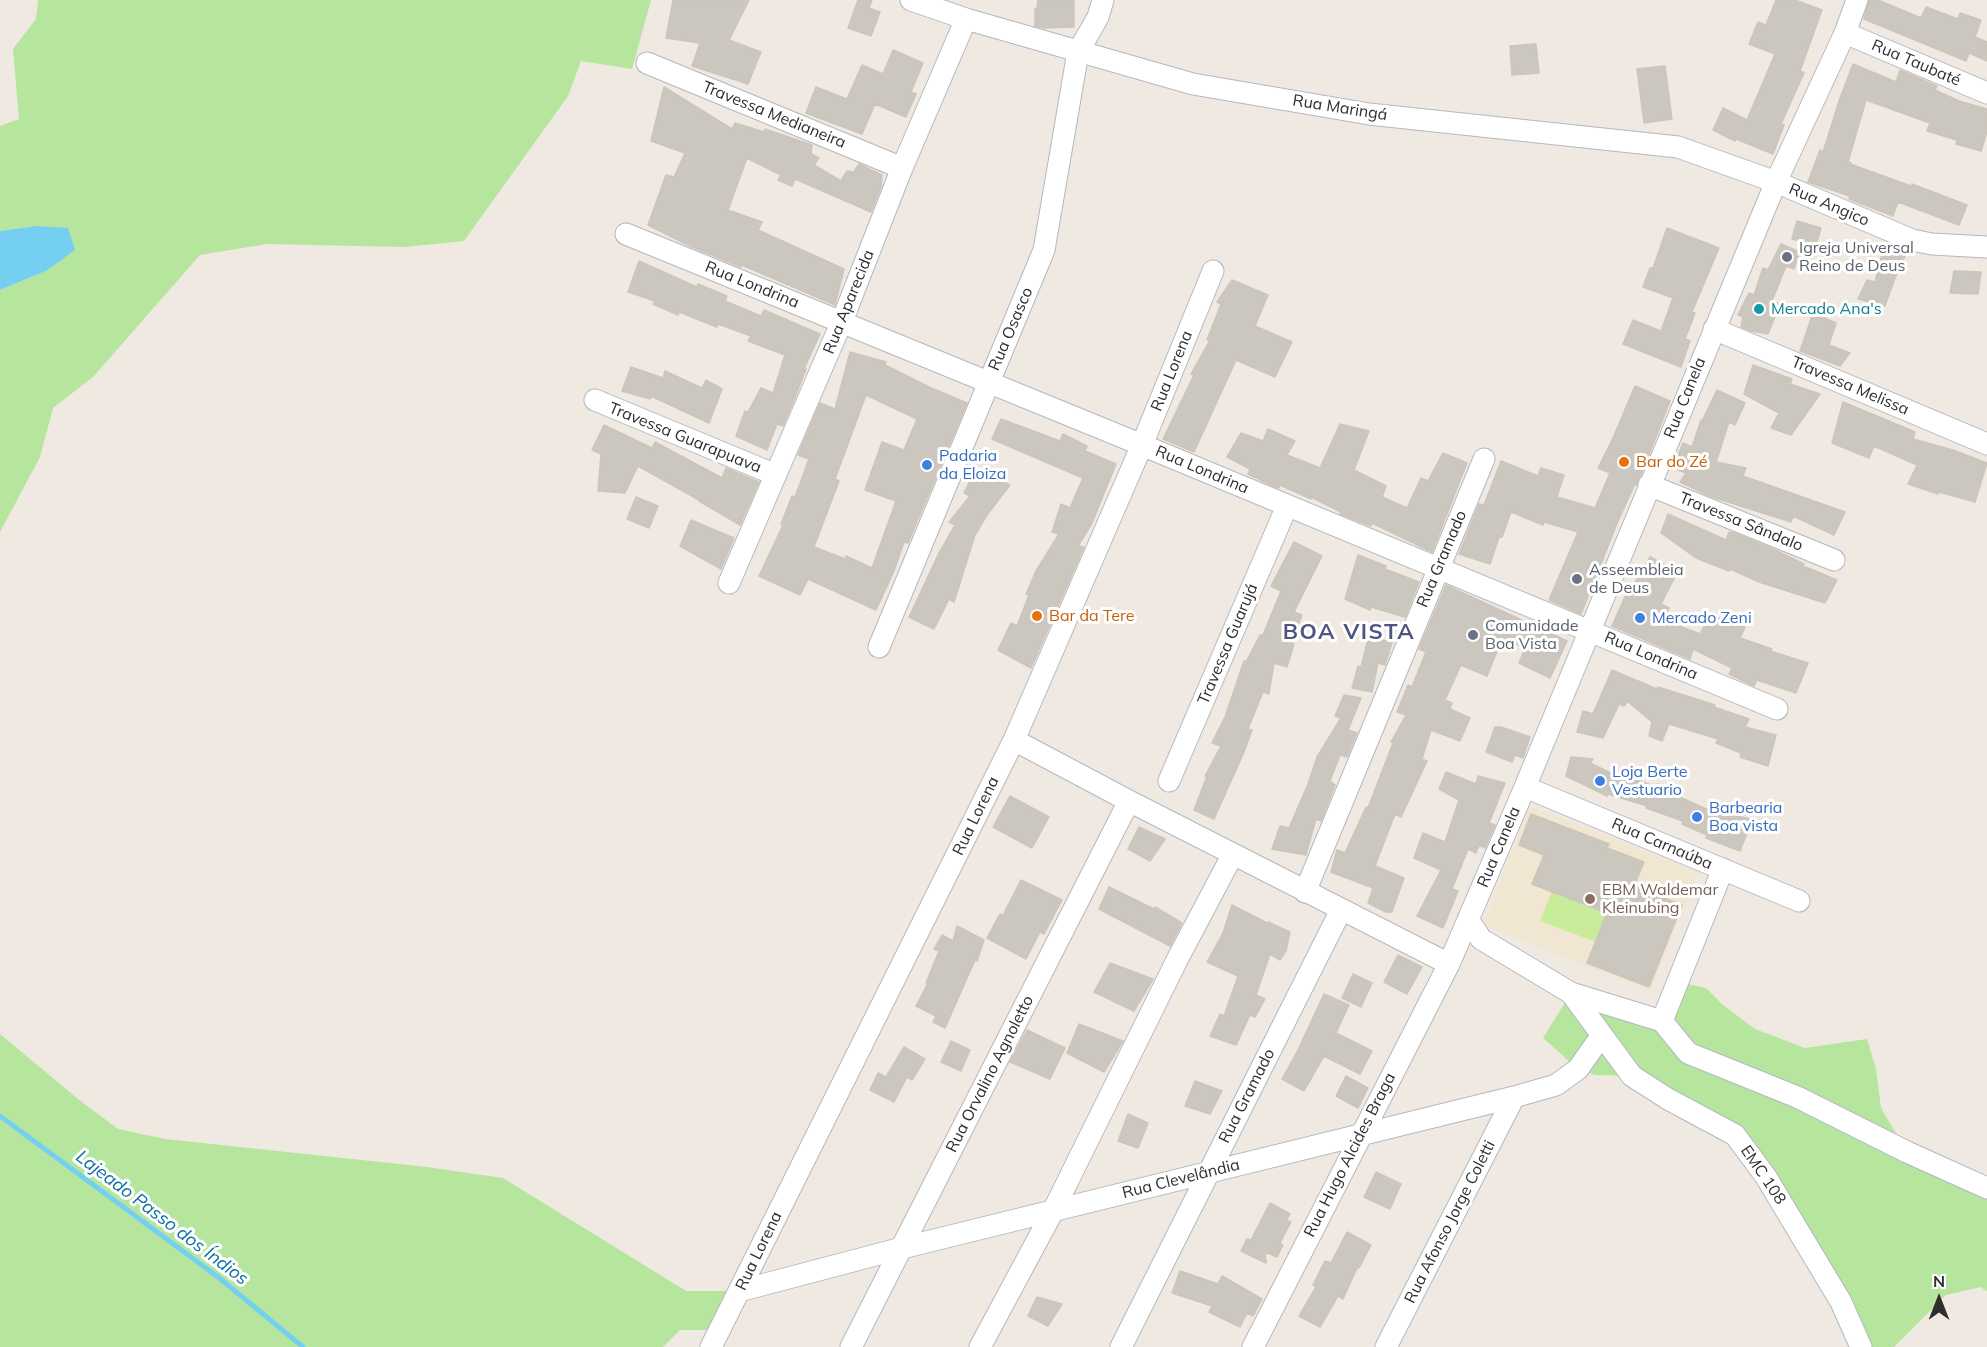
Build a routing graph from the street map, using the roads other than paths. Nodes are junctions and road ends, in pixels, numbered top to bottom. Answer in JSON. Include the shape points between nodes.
{"nodes":[{"id":1,"x":911,"y":0,"type":"edge"},
{"id":2,"x":1103,"y":0,"type":"edge"},
{"id":3,"x":1857,"y":0,"type":"edge"},
{"id":4,"x":966,"y":19,"type":"junction"},
{"id":5,"x":1845,"y":33,"type":"junction"},
{"id":6,"x":1078,"y":51,"type":"junction"},
{"id":7,"x":646,"y":63,"type":"dead end"},
{"id":8,"x":1987,"y":93,"type":"edge"},
{"id":9,"x":902,"y":168,"type":"junction"},
{"id":10,"x":1776,"y":182,"type":"junction"},
{"id":11,"x":626,"y":234,"type":"dead end"},
{"id":12,"x":1987,"y":248,"type":"edge"},
{"id":13,"x":1213,"y":271,"type":"dead end"},
{"id":14,"x":842,"y":321,"type":"junction"},
{"id":15,"x":1714,"y":329,"type":"junction"},
{"id":16,"x":989,"y":382,"type":"junction"},
{"id":17,"x":595,"y":400,"type":"dead end"},
{"id":18,"x":1987,"y":444,"type":"edge"},
{"id":19,"x":1142,"y":445,"type":"junction"},
{"id":20,"x":1484,"y":459,"type":"dead end"},
{"id":21,"x":776,"y":475,"type":"junction"},
{"id":22,"x":1649,"y":485,"type":"junction"},
{"id":23,"x":1287,"y":506,"type":"junction"},
{"id":24,"x":1834,"y":560,"type":"dead end"},
{"id":25,"x":1437,"y":569,"type":"junction"},
{"id":26,"x":729,"y":583,"type":"dead end"},
{"id":27,"x":1589,"y":630,"type":"junction"},
{"id":28,"x":879,"y":647,"type":"dead end"},
{"id":29,"x":1777,"y":709,"type":"dead end"},
{"id":30,"x":1014,"y":740,"type":"junction"},
{"id":31,"x":1169,"y":781,"type":"dead end"},
{"id":32,"x":1526,"y":787,"type":"junction"},
{"id":33,"x":1129,"y":801,"type":"junction"},
{"id":34,"x":1233,"y":854,"type":"junction"},
{"id":35,"x":1723,"y":869,"type":"junction"},
{"id":36,"x":1305,"y":892,"type":"junction"},
{"id":37,"x":1799,"y":901,"type":"dead end"},
{"id":38,"x":1341,"y":910,"type":"junction"},
{"id":39,"x":1468,"y":919,"type":"junction"},
{"id":40,"x":1449,"y":964,"type":"junction"},
{"id":41,"x":1571,"y":993,"type":"junction"},
{"id":42,"x":1662,"y":1021,"type":"junction"},
{"id":43,"x":1602,"y":1035,"type":"junction"},
{"id":44,"x":1514,"y":1097,"type":"junction"},
{"id":45,"x":1360,"y":1135,"type":"junction"},
{"id":46,"x":1209,"y":1172,"type":"junction"},
{"id":47,"x":1987,"y":1188,"type":"edge"},
{"id":48,"x":1053,"y":1211,"type":"junction"},
{"id":49,"x":902,"y":1248,"type":"junction"},
{"id":50,"x":739,"y":1291,"type":"junction"},
{"id":51,"x":711,"y":1347,"type":"edge"},
{"id":52,"x":852,"y":1347,"type":"edge"},
{"id":53,"x":980,"y":1347,"type":"edge"},
{"id":54,"x":1121,"y":1347,"type":"edge"},
{"id":55,"x":1253,"y":1347,"type":"edge"},
{"id":56,"x":1386,"y":1347,"type":"edge"},
{"id":57,"x":1861,"y":1347,"type":"edge"}],
"edges":[{"from":1,"to":4,"type":"street","name":"Rua Maringá"},
{"from":2,"to":6,"type":"street","name":"Rua Osasco"},
{"from":3,"to":5,"type":"street","name":"Rua Canela"},
{"from":4,"to":6,"type":"street","name":"Rua Maringá"},
{"from":4,"to":9,"type":"street","name":"Rua Aparecida"},
{"from":5,"to":8,"type":"street","name":"Rua Taubaté"},
{"from":5,"to":10,"type":"street","name":"Rua Canela"},
{"from":6,"to":10,"type":"street","name":"Rua Maringá","via":[[1193,84],[1369,114],[1678,147]]},
{"from":6,"to":16,"type":"street","name":"Rua Osasco","via":[[1044,250]]},
{"from":7,"to":9,"type":"street","name":"Travessa Medianeira"},
{"from":9,"to":14,"type":"street","name":"Rua Aparecida"},
{"from":10,"to":12,"type":"street","name":"Rua Angico","via":[[1912,240]]},
{"from":10,"to":15,"type":"street","name":"Rua Canela"},
{"from":11,"to":14,"type":"street","name":"Rua Londrina"},
{"from":13,"to":19,"type":"street","name":"Rua Lorena"},
{"from":14,"to":16,"type":"street","name":"Rua Londrina"},
{"from":14,"to":21,"type":"street","name":"Rua Aparecida"},
{"from":15,"to":18,"type":"street","name":"Travessa Melissa"},
{"from":15,"to":22,"type":"street","name":"Rua Canela"},
{"from":16,"to":19,"type":"street","name":"Rua Londrina"},
{"from":16,"to":28,"type":"street","name":"Rua Osasco"},
{"from":17,"to":21,"type":"street","name":"Travessa Guarapuava"},
{"from":19,"to":23,"type":"street","name":"Rua Londrina"},
{"from":19,"to":30,"type":"street","name":"Rua Lorena"},
{"from":20,"to":25,"type":"street","name":"Rua Gramado"},
{"from":21,"to":26,"type":"street","name":"Rua Aparecida"},
{"from":22,"to":24,"type":"street","name":"Travessa Sândalo"},
{"from":22,"to":27,"type":"street","name":"Rua Canela"},
{"from":23,"to":25,"type":"street","name":"Rua Londrina"},
{"from":23,"to":31,"type":"street","name":"Travessa Guarujá"},
{"from":25,"to":27,"type":"street","name":"Rua Londrina"},
{"from":25,"to":36,"type":"street","name":"Rua Gramado"},
{"from":27,"to":29,"type":"street","name":"Rua Londrina"},
{"from":27,"to":32,"type":"street","name":"Rua Canela"},
{"from":30,"to":33,"type":"street"},
{"from":30,"to":50,"type":"street","name":"Rua Lorena"},
{"from":32,"to":35,"type":"street","name":"Rua Carnaúba"},
{"from":32,"to":39,"type":"street","name":"Rua Canela"},
{"from":33,"to":34,"type":"street"},
{"from":33,"to":49,"type":"street","name":"Rua Orvalino Agnoletto"},
{"from":34,"to":36,"type":"street"},
{"from":34,"to":48,"type":"street"},
{"from":35,"to":37,"type":"street","name":"Rua Carnaúba"},
{"from":35,"to":42,"type":"street"},
{"from":36,"to":38,"type":"street"},
{"from":38,"to":40,"type":"street"},
{"from":38,"to":46,"type":"street","name":"Rua Gramado"},
{"from":39,"to":40,"type":"street","name":"Rua Canela"},
{"from":39,"to":41,"type":"street","via":[[1482,939]]},
{"from":40,"to":45,"type":"street","name":"Rua Hugo Alcides Braga"},
{"from":41,"to":42,"type":"street"},
{"from":41,"to":43,"type":"street","name":"EMC 108"},
{"from":42,"to":47,"type":"street","via":[[1688,1053],[1797,1096]]},
{"from":43,"to":44,"type":"street","name":"Rua Clevelândia","via":[[1578,1069],[1556,1084]]},
{"from":43,"to":57,"type":"street","name":"EMC 108","via":[[1632,1076],[1735,1135],[1766,1176],[1841,1302]]},
{"from":44,"to":45,"type":"street","name":"Rua Clevelândia"},
{"from":44,"to":56,"type":"street","name":"Rua Afonso Jorge Coletti"},
{"from":45,"to":46,"type":"street","name":"Rua Clevelândia"},
{"from":45,"to":55,"type":"street","name":"Rua Hugo Alcides Braga"},
{"from":46,"to":48,"type":"street","name":"Rua Clevelândia"},
{"from":46,"to":54,"type":"street","name":"Rua Gramado"},
{"from":48,"to":49,"type":"street","name":"Rua Clevelândia"},
{"from":48,"to":53,"type":"street"},
{"from":49,"to":50,"type":"street","name":"Rua Clevelândia"},
{"from":49,"to":52,"type":"street","name":"Rua Orvalino Agnoletto"},
{"from":50,"to":51,"type":"street","name":"Rua Lorena"}]}
